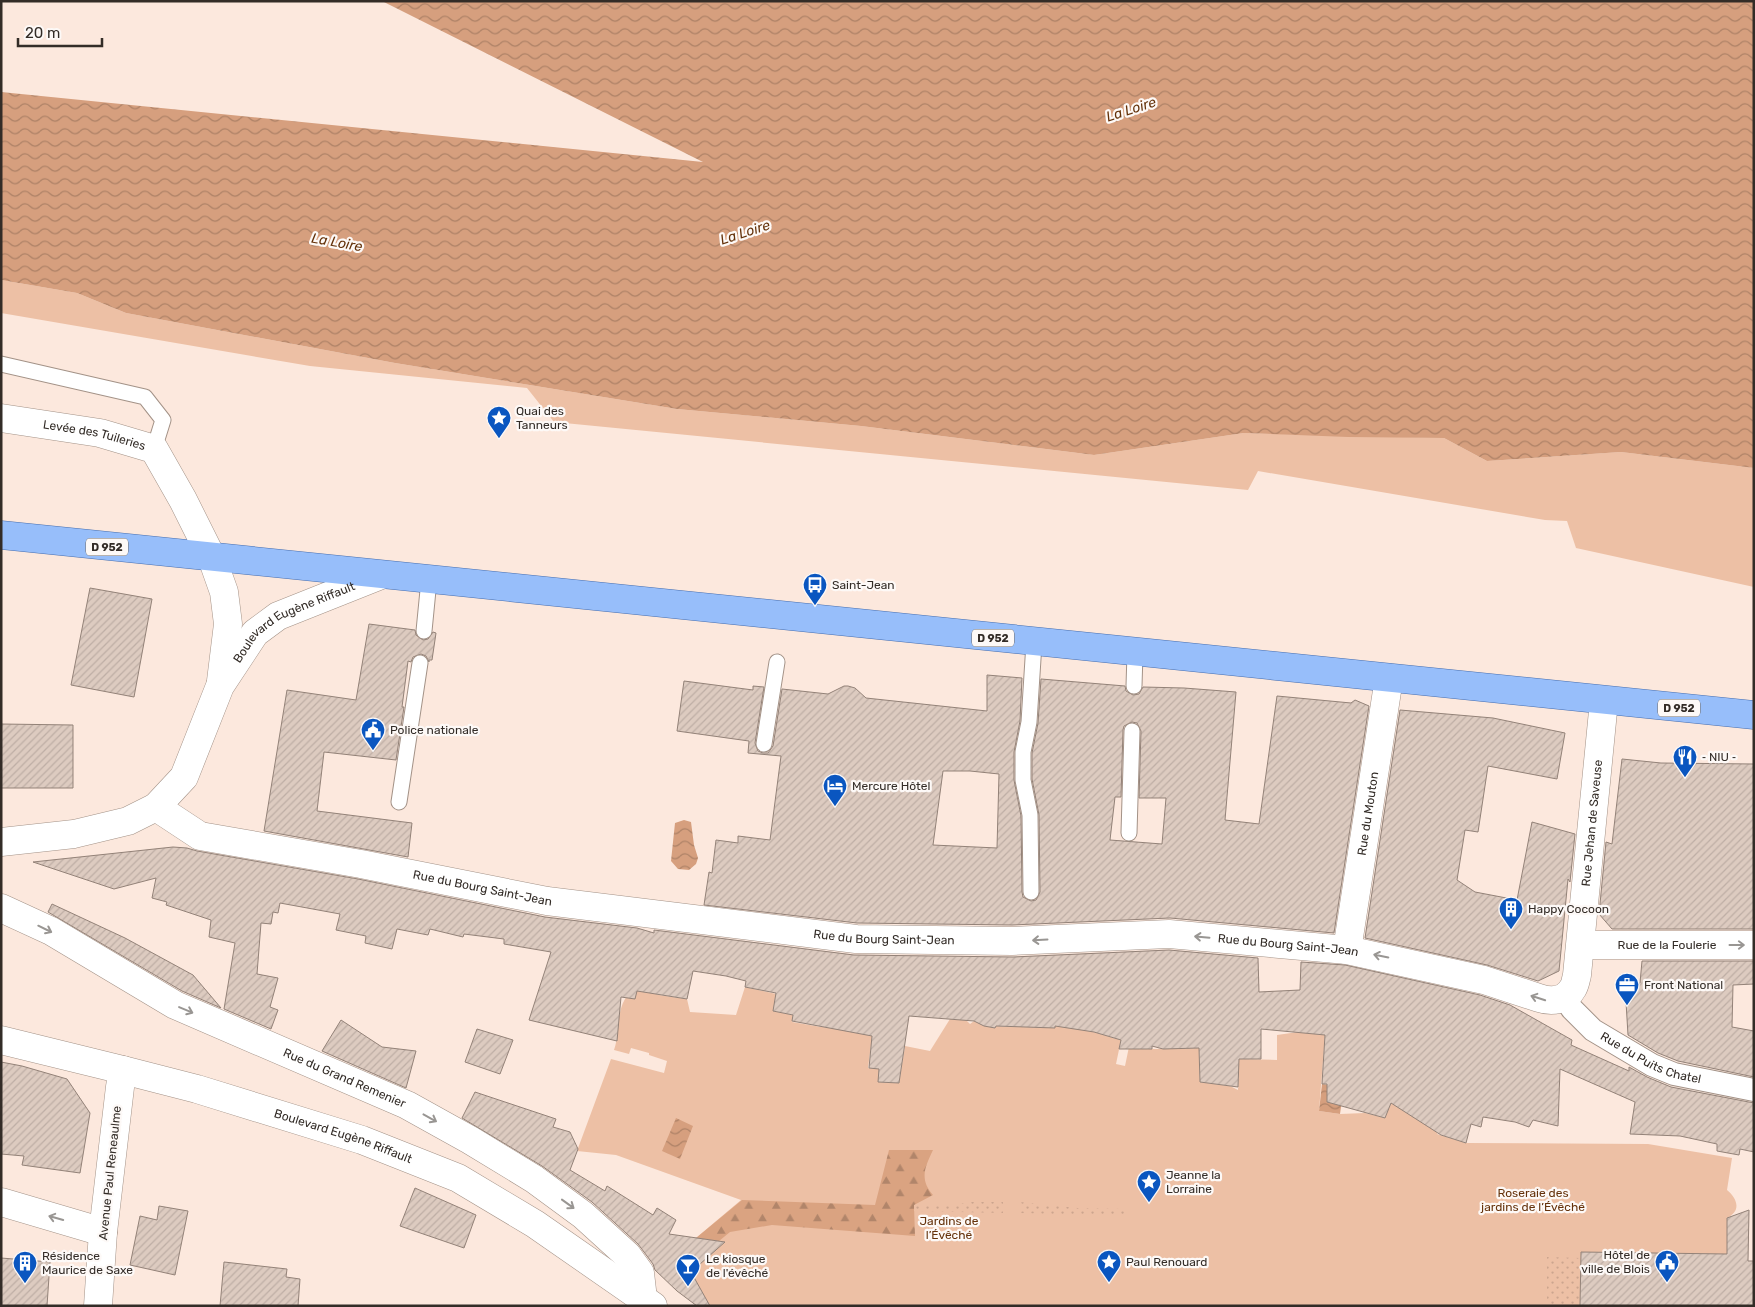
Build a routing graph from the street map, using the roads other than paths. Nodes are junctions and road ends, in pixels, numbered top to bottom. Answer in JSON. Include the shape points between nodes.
{"nodes":[{"id":1,"x":1,"y":364,"type":"edge"},
{"id":2,"x":1,"y":418,"type":"edge"},
{"id":3,"x":154,"y":449,"type":"junction"},
{"id":4,"x":1,"y":535,"type":"edge"},
{"id":5,"x":212,"y":558,"type":"junction"},
{"id":6,"x":381,"y":575,"type":"junction"},
{"id":7,"x":429,"y":580,"type":"junction"},
{"id":8,"x":424,"y":631,"type":"dead end"},
{"id":9,"x":1034,"y":643,"type":"junction"},
{"id":10,"x":1135,"y":653,"type":"junction"},
{"id":11,"x":777,"y":662,"type":"dead end"},
{"id":12,"x":420,"y":663,"type":"dead end"},
{"id":13,"x":1389,"y":678,"type":"junction"},
{"id":14,"x":220,"y":686,"type":"junction"},
{"id":15,"x":1134,"y":686,"type":"dead end"},
{"id":16,"x":1604,"y":701,"type":"junction"},
{"id":17,"x":1754,"y":715,"type":"edge"},
{"id":18,"x":1132,"y":731,"type":"dead end"},
{"id":19,"x":764,"y":744,"type":"dead end"},
{"id":20,"x":399,"y":802,"type":"dead end"},
{"id":21,"x":156,"y":807,"type":"junction"},
{"id":22,"x":1128,"y":833,"type":"dead end"},
{"id":23,"x":1,"y":842,"type":"edge"},
{"id":24,"x":1031,"y":892,"type":"dead end"},
{"id":25,"x":1,"y":908,"type":"edge"},
{"id":26,"x":1754,"y":944,"type":"edge"},
{"id":27,"x":1581,"y":945,"type":"junction"},
{"id":28,"x":1347,"y":950,"type":"junction"},
{"id":29,"x":1564,"y":997,"type":"junction"},
{"id":30,"x":1,"y":1040,"type":"edge"},
{"id":31,"x":123,"y":1070,"type":"junction"},
{"id":32,"x":1754,"y":1090,"type":"edge"},
{"id":33,"x":1,"y":1202,"type":"edge"},
{"id":34,"x":103,"y":1232,"type":"junction"},
{"id":35,"x":648,"y":1302,"type":"edge"},
{"id":36,"x":98,"y":1306,"type":"edge"}],
"edges":[{"from":1,"to":3,"type":"lane","via":[[146,397],[163,420]]},
{"from":2,"to":3,"type":"street","name":"Levée des Tuileries","via":[[100,433]]},
{"from":3,"to":5,"type":"street","name":"Levée des Tuileries","via":[[184,500]]},
{"from":4,"to":5,"type":"main road","number":"D 952"},
{"from":5,"to":6,"type":"main road","number":"D 952"},
{"from":5,"to":14,"type":"street","name":"Boulevard Eugène Riffault","via":[[224,592],[228,624]]},
{"from":6,"to":7,"type":"main road","number":"D 952"},
{"from":6,"to":14,"type":"street","name":"Boulevard Eugène Riffault","via":[[278,616],[255,633]]},
{"from":7,"to":8,"type":"lane"},
{"from":7,"to":9,"type":"main road","number":"D 952"},
{"from":9,"to":10,"type":"main road","number":"D 952"},
{"from":9,"to":24,"type":"lane","via":[[1029,722],[1023,752],[1023,780],[1030,816]]},
{"from":10,"to":13,"type":"main road","number":"D 952"},
{"from":10,"to":15,"type":"lane"},
{"from":11,"to":19,"type":"lane"},
{"from":12,"to":20,"type":"lane"},
{"from":13,"to":16,"type":"main road","number":"D 952"},
{"from":13,"to":28,"type":"street","name":"Rue du Mouton"},
{"from":14,"to":21,"type":"street","name":"Boulevard Eugène Riffault","via":[[184,778]]},
{"from":16,"to":17,"type":"main road","number":"D 952"},
{"from":16,"to":27,"type":"street","name":"Rue Jehan de Saveuse"},
{"from":18,"to":22,"type":"lane"},
{"from":21,"to":23,"type":"street","name":"Boulevard Eugène Riffault","via":[[128,821],[74,834]]},
{"from":28,"to":21,"type":"street","name":"Rue du Bourg Saint-Jean","one_way":true,"via":[[1169,934],[1012,941],[846,938],[547,901],[200,836]]},
{"from":25,"to":35,"type":"street","name":"Rue du Grand Remenier","one_way":true,"via":[[51,931],[175,1005],[407,1105],[470,1140],[534,1179],[583,1215],[627,1255],[640,1273]]},
{"from":27,"to":26,"type":"street","name":"Rue de la Foulerie","one_way":true},
{"from":27,"to":29,"type":"street","via":[[1573,988]]},
{"from":29,"to":28,"type":"street","name":"Rue du Bourg Saint-Jean","one_way":true,"via":[[1548,1001],[1484,980]]},
{"from":29,"to":32,"type":"street","name":"Rue du Puits Chatel","via":[[1593,1030],[1652,1066],[1674,1074]]},
{"from":30,"to":31,"type":"street","name":"Boulevard Eugène Riffault"},
{"from":31,"to":34,"type":"street","name":"Avenue Paul Reneaulme"},
{"from":31,"to":35,"type":"street","name":"Boulevard Eugène Riffault","via":[[362,1140],[458,1178],[535,1224]]},
{"from":34,"to":33,"type":"street","one_way":true},
{"from":34,"to":36,"type":"street","name":"Avenue Paul Reneaulme"}]}
